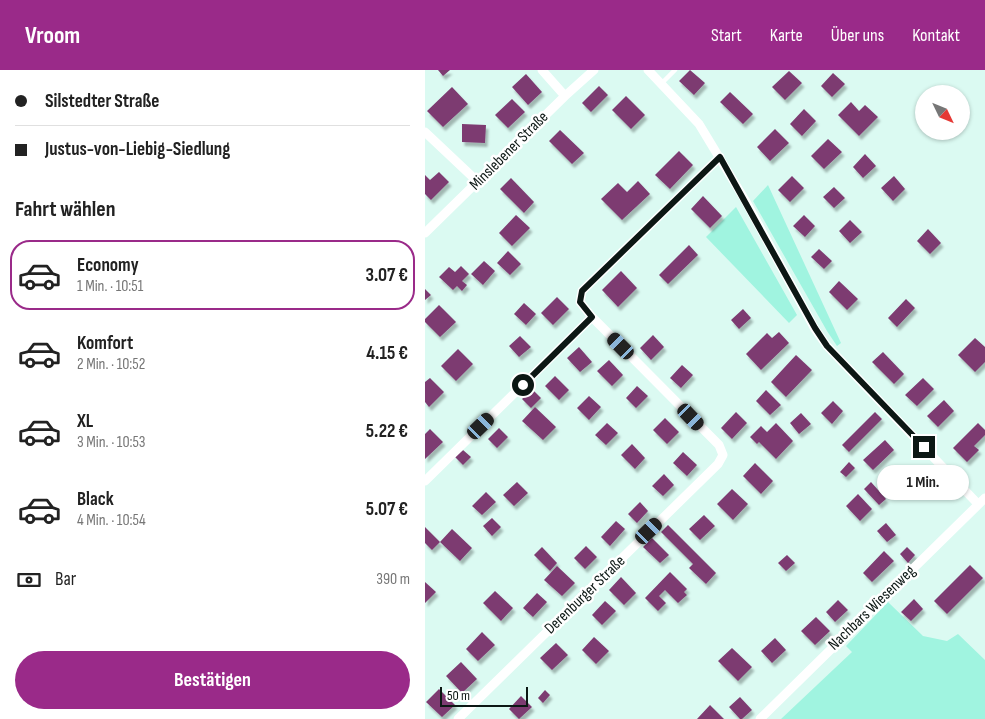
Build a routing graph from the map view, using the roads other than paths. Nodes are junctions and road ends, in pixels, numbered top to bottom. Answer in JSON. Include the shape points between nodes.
{"nodes":[{"id":1,"x":542,"y":70,"type":"edge"},
{"id":2,"x":594,"y":70,"type":"edge"},
{"id":3,"x":648,"y":70,"type":"edge"},
{"id":4,"x":675,"y":70,"type":"edge"},
{"id":5,"x":662,"y":83,"type":"junction"},
{"id":6,"x":565,"y":96,"type":"junction"},
{"id":7,"x":425,"y":132,"type":"edge"},
{"id":8,"x":720,"y":157,"type":"junction"},
{"id":9,"x":478,"y":182,"type":"junction"},
{"id":10,"x":425,"y":233,"type":"edge"},
{"id":11,"x":592,"y":317,"type":"junction"},
{"id":12,"x":425,"y":481,"type":"edge"},
{"id":13,"x":982,"y":501,"type":"edge"},
{"id":14,"x":458,"y":719,"type":"edge"},
{"id":15,"x":760,"y":719,"type":"edge"}],
"edges":[{"from":1,"to":6,"type":"street"},
{"from":2,"to":6,"type":"street","name":"Minslebener Straße"},
{"from":3,"to":5,"type":"street"},
{"from":4,"to":5,"type":"lane"},
{"from":5,"to":8,"type":"street","via":[[699,124]]},
{"from":6,"to":9,"type":"street","name":"Minslebener Straße"},
{"from":7,"to":9,"type":"street"},
{"from":8,"to":11,"type":"street","via":[[582,291],[580,302]]},
{"from":8,"to":13,"type":"street","via":[[827,346]]},
{"from":9,"to":10,"type":"street","name":"Minslebener Straße"},
{"from":11,"to":12,"type":"street"},
{"from":11,"to":14,"type":"street","name":"Derenburger Straße","via":[[719,445],[723,454],[718,464]]},
{"from":13,"to":15,"type":"street","name":"Nachbars Wiesenweg"}]}
